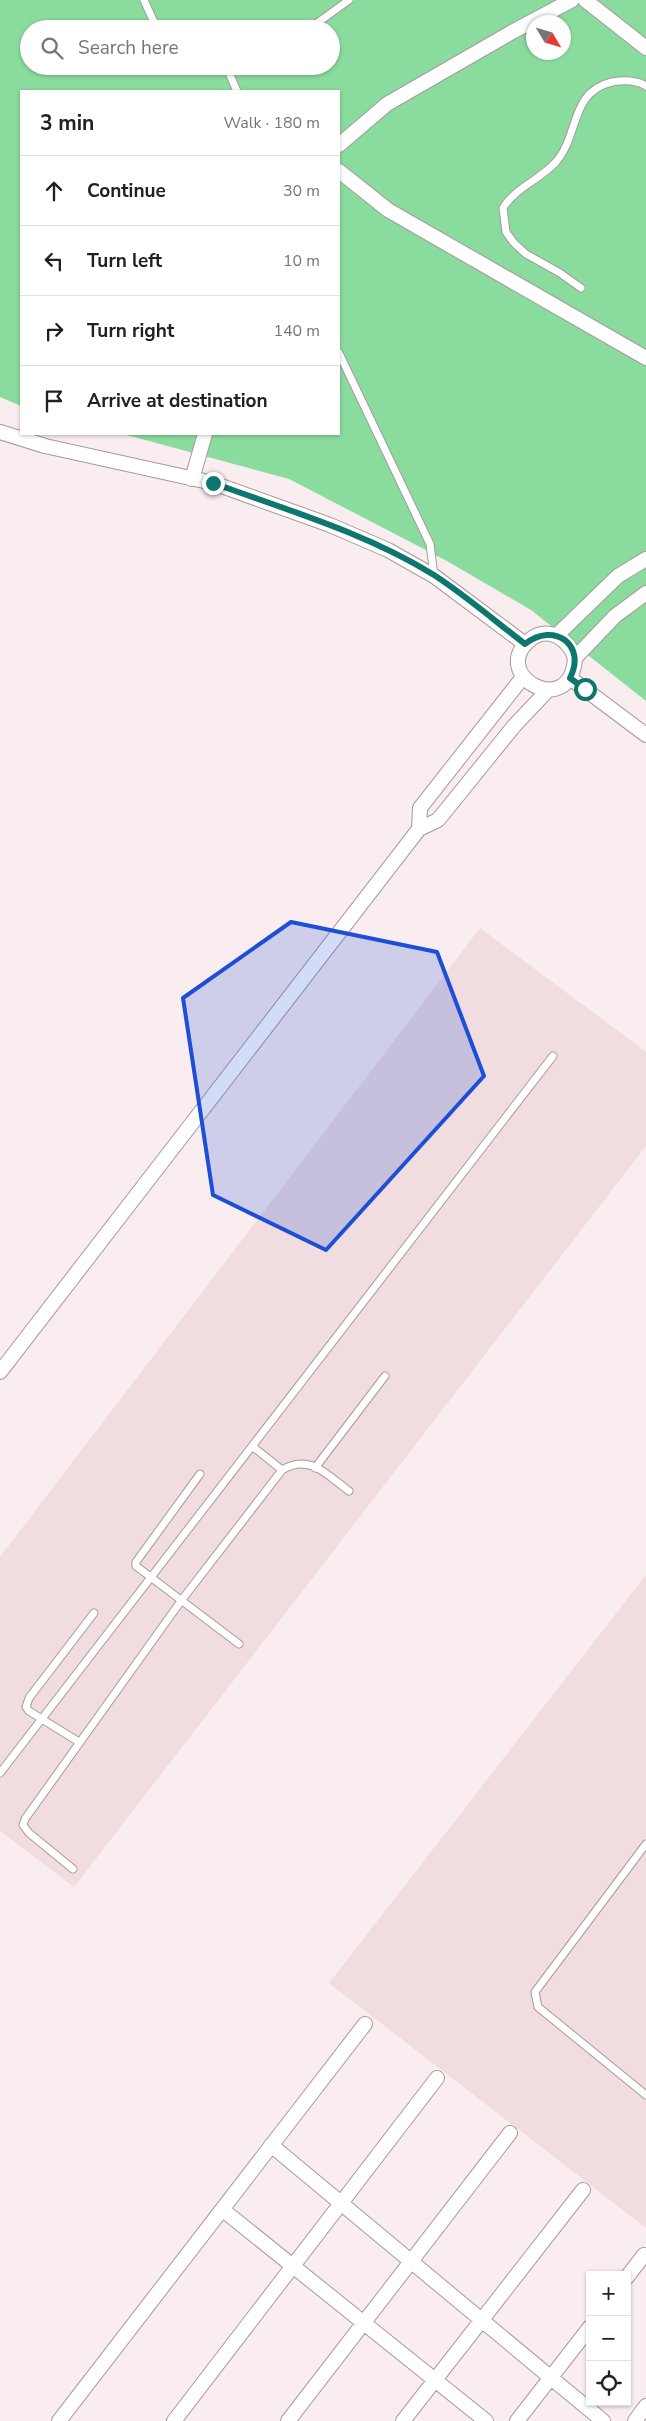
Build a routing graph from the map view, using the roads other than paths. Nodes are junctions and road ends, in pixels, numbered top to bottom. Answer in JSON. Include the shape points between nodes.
{"nodes":[{"id":1,"x":144,"y":0,"type":"edge"},
{"id":2,"x":348,"y":0,"type":"edge"},
{"id":3,"x":572,"y":0,"type":"edge"},
{"id":4,"x":585,"y":0,"type":"edge"},
{"id":5,"x":153,"y":20,"type":"edge"},
{"id":6,"x":321,"y":20,"type":"edge"},
{"id":7,"x":646,"y":48,"type":"edge"},
{"id":8,"x":230,"y":75,"type":"edge"},
{"id":9,"x":646,"y":86,"type":"edge"},
{"id":10,"x":237,"y":90,"type":"edge"},
{"id":11,"x":340,"y":144,"type":"edge"},
{"id":12,"x":340,"y":172,"type":"edge"},
{"id":13,"x":581,"y":288,"type":"dead end"},
{"id":14,"x":340,"y":355,"type":"edge"},
{"id":15,"x":646,"y":358,"type":"edge"},
{"id":16,"x":0,"y":432,"type":"edge"},
{"id":17,"x":204,"y":435,"type":"edge"},
{"id":18,"x":192,"y":479,"type":"junction"},
{"id":19,"x":646,"y":559,"type":"edge"},
{"id":20,"x":434,"y":576,"type":"junction"},
{"id":21,"x":646,"y":593,"type":"edge"},
{"id":22,"x":557,"y":635,"type":"junction"},
{"id":23,"x":525,"y":644,"type":"junction"},
{"id":24,"x":575,"y":658,"type":"junction"},
{"id":25,"x":523,"y":677,"type":"junction"},
{"id":26,"x":570,"y":678,"type":"junction"},
{"id":27,"x":548,"y":690,"type":"junction"},
{"id":28,"x":646,"y":735,"type":"edge"},
{"id":29,"x":418,"y":830,"type":"junction"},
{"id":30,"x":553,"y":1056,"type":"dead end"},
{"id":31,"x":0,"y":1372,"type":"edge"},
{"id":32,"x":385,"y":1376,"type":"dead end"},
{"id":33,"x":252,"y":1446,"type":"junction"},
{"id":34,"x":315,"y":1468,"type":"junction"},
{"id":35,"x":282,"y":1470,"type":"junction"},
{"id":36,"x":200,"y":1474,"type":"dead end"},
{"id":37,"x":349,"y":1491,"type":"dead end"},
{"id":38,"x":150,"y":1578,"type":"junction"},
{"id":39,"x":182,"y":1601,"type":"junction"},
{"id":40,"x":94,"y":1613,"type":"dead end"},
{"id":41,"x":238,"y":1644,"type":"dead end"},
{"id":42,"x":42,"y":1719,"type":"junction"},
{"id":43,"x":79,"y":1742,"type":"junction"},
{"id":44,"x":0,"y":1773,"type":"edge"},
{"id":45,"x":646,"y":1844,"type":"edge"},
{"id":46,"x":73,"y":1868,"type":"dead end"},
{"id":47,"x":365,"y":2024,"type":"dead end"},
{"id":48,"x":437,"y":2078,"type":"dead end"},
{"id":49,"x":646,"y":2095,"type":"edge"},
{"id":50,"x":510,"y":2134,"type":"dead end"},
{"id":51,"x":271,"y":2145,"type":"junction"},
{"id":52,"x":584,"y":2190,"type":"dead end"},
{"id":53,"x":340,"y":2202,"type":"junction"},
{"id":54,"x":223,"y":2210,"type":"junction"},
{"id":55,"x":644,"y":2255,"type":"dead end"},
{"id":56,"x":410,"y":2261,"type":"junction"},
{"id":57,"x":292,"y":2265,"type":"junction"},
{"id":58,"x":631,"y":2272,"type":"edge"},
{"id":59,"x":481,"y":2319,"type":"junction"},
{"id":60,"x":362,"y":2324,"type":"junction"},
{"id":61,"x":586,"y":2332,"type":"edge"},
{"id":62,"x":552,"y":2377,"type":"junction"},
{"id":63,"x":434,"y":2380,"type":"junction"},
{"id":64,"x":646,"y":2406,"type":"edge"},
{"id":65,"x":59,"y":2421,"type":"edge"},
{"id":66,"x":174,"y":2421,"type":"edge"},
{"id":67,"x":288,"y":2421,"type":"edge"},
{"id":68,"x":403,"y":2421,"type":"edge"},
{"id":69,"x":486,"y":2421,"type":"edge"},
{"id":70,"x":517,"y":2421,"type":"edge"},
{"id":71,"x":603,"y":2421,"type":"edge"},
{"id":72,"x":635,"y":2421,"type":"edge"}],
"edges":[{"from":1,"to":5,"type":"lane"},
{"from":2,"to":6,"type":"lane"},
{"from":3,"to":11,"type":"street","via":[[387,104]]},
{"from":4,"to":7,"type":"street"},
{"from":8,"to":10,"type":"lane"},
{"from":9,"to":13,"type":"lane","via":[[640,82],[620,81],[604,84],[592,92],[582,101],[574,126],[555,163],[510,196],[503,208],[506,232],[514,243]]},
{"from":12,"to":15,"type":"street","via":[[395,214]]},
{"from":14,"to":20,"type":"lane","via":[[430,544]]},
{"from":16,"to":18,"type":"street","via":[[45,446]]},
{"from":17,"to":18,"type":"street"},
{"from":18,"to":20,"type":"street","via":[[213,483],[330,525],[388,550]]},
{"from":19,"to":22,"type":"street","via":[[618,576]]},
{"from":20,"to":23,"type":"street"},
{"from":21,"to":24,"type":"street","via":[[615,616]]},
{"from":22,"to":23,"type":"street","via":[[535,636]]},
{"from":22,"to":24,"type":"street","via":[[572,648]]},
{"from":23,"to":25,"type":"street","via":[[519,655]]},
{"from":24,"to":26,"type":"street"},
{"from":25,"to":27,"type":"street","via":[[538,689]]},
{"from":25,"to":29,"type":"street","via":[[420,808]]},
{"from":26,"to":27,"type":"street","via":[[560,687]]},
{"from":26,"to":28,"type":"street"},
{"from":27,"to":29,"type":"street","via":[[514,726],[438,820]]},
{"from":29,"to":31,"type":"street"},
{"from":30,"to":33,"type":"lane"},
{"from":32,"to":34,"type":"lane"},
{"from":33,"to":35,"type":"lane"},
{"from":33,"to":38,"type":"lane"},
{"from":34,"to":35,"type":"lane","via":[[303,1462],[293,1463]]},
{"from":34,"to":37,"type":"lane"},
{"from":35,"to":39,"type":"lane"},
{"from":36,"to":38,"type":"lane","via":[[136,1562],[136,1566]]},
{"from":38,"to":39,"type":"lane"},
{"from":38,"to":42,"type":"lane"},
{"from":39,"to":41,"type":"lane"},
{"from":39,"to":43,"type":"lane"},
{"from":40,"to":42,"type":"lane","via":[[29,1698],[26,1707]]},
{"from":42,"to":43,"type":"lane"},
{"from":42,"to":44,"type":"lane"},
{"from":43,"to":46,"type":"lane","via":[[29,1811],[23,1825]]},
{"from":45,"to":49,"type":"lane","via":[[535,1992],[538,2007]]},
{"from":47,"to":51,"type":"street"},
{"from":48,"to":53,"type":"street"},
{"from":50,"to":56,"type":"street"},
{"from":51,"to":53,"type":"street"},
{"from":51,"to":54,"type":"street"},
{"from":52,"to":59,"type":"street"},
{"from":53,"to":56,"type":"street"},
{"from":53,"to":57,"type":"street"},
{"from":54,"to":57,"type":"street"},
{"from":54,"to":65,"type":"street"},
{"from":55,"to":58,"type":"street"},
{"from":56,"to":59,"type":"street"},
{"from":56,"to":60,"type":"street"},
{"from":57,"to":60,"type":"street"},
{"from":57,"to":66,"type":"street"},
{"from":59,"to":62,"type":"street"},
{"from":59,"to":63,"type":"street"},
{"from":60,"to":63,"type":"street"},
{"from":60,"to":67,"type":"street"},
{"from":61,"to":62,"type":"street"},
{"from":62,"to":70,"type":"street"},
{"from":62,"to":71,"type":"street"},
{"from":63,"to":68,"type":"street"},
{"from":63,"to":69,"type":"street"},
{"from":64,"to":72,"type":"street"}]}
